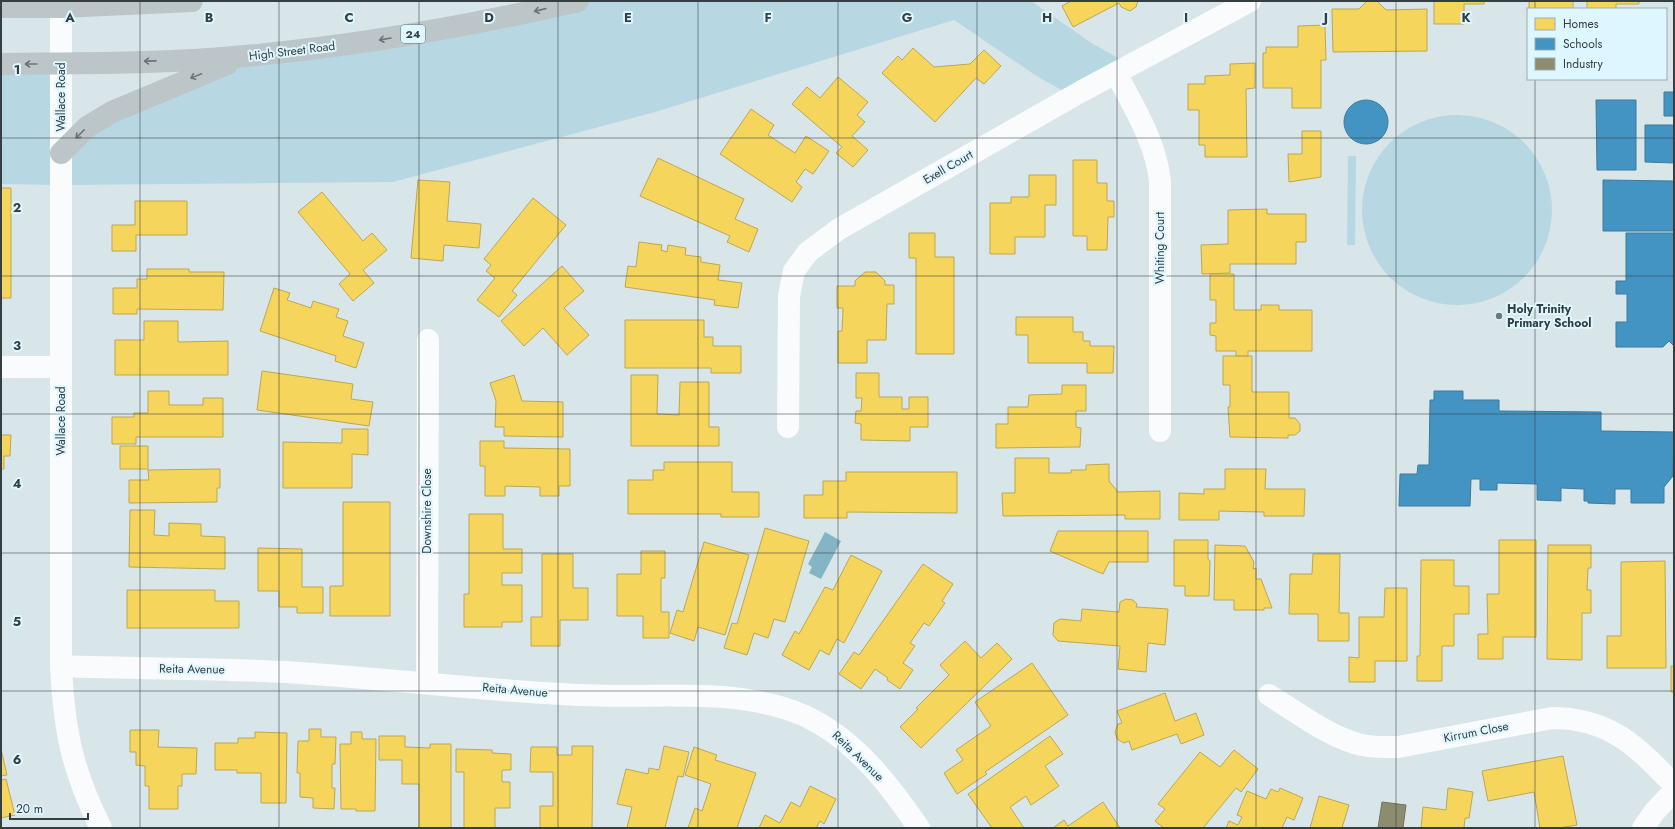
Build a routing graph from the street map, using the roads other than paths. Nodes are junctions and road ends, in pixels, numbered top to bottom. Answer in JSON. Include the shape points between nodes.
{"nodes":[{"id":1,"x":192,"y":1,"type":"edge"},
{"id":2,"x":578,"y":1,"type":"edge"},
{"id":3,"x":1250,"y":1,"type":"edge"},
{"id":4,"x":1,"y":7,"type":"edge"},
{"id":5,"x":61,"y":7,"type":"junction"},
{"id":6,"x":245,"y":56,"type":"junction"},
{"id":7,"x":61,"y":63,"type":"junction"},
{"id":8,"x":1,"y":64,"type":"edge"},
{"id":9,"x":1116,"y":73,"type":"junction"},
{"id":10,"x":61,"y":153,"type":"junction"},
{"id":11,"x":428,"y":340,"type":"dead end"},
{"id":12,"x":1,"y":367,"type":"edge"},
{"id":13,"x":61,"y":367,"type":"junction"},
{"id":14,"x":788,"y":427,"type":"dead end"},
{"id":15,"x":1160,"y":431,"type":"dead end"},
{"id":16,"x":61,"y":666,"type":"junction"},
{"id":17,"x":427,"y":683,"type":"junction"},
{"id":18,"x":1269,"y":695,"type":"dead end"},
{"id":19,"x":1674,"y":785,"type":"edge"},
{"id":20,"x":1674,"y":791,"type":"edge"},
{"id":21,"x":101,"y":828,"type":"edge"},
{"id":22,"x":919,"y":828,"type":"edge"},
{"id":23,"x":1643,"y":828,"type":"edge"}],
"edges":[{"from":1,"to":5,"type":"main road"},
{"from":2,"to":6,"type":"main road","name":"High Street Road","number":"24","one_way":true,"via":[[366,42]]},
{"from":3,"to":9,"type":"street","name":"Exell Court"},
{"from":4,"to":5,"type":"main road"},
{"from":5,"to":7,"type":"street","name":"Wallace Road"},
{"from":6,"to":7,"type":"main road","name":"High Street Road","number":"24","one_way":true},
{"from":6,"to":10,"type":"main road","one_way":true,"via":[[112,112],[87,127]]},
{"from":7,"to":8,"type":"main road","name":"High Street Road","number":"24","one_way":true},
{"from":7,"to":10,"type":"street","name":"Wallace Road"},
{"from":9,"to":14,"type":"street","name":"Exell Court","via":[[838,229],[808,252],[794,271],[789,296]]},
{"from":9,"to":15,"type":"street","name":"Whiting Court","via":[[1150,141],[1159,167]]},
{"from":10,"to":13,"type":"street","name":"Wallace Road"},
{"from":11,"to":17,"type":"street","name":"Downshire Close"},
{"from":12,"to":13,"type":"street"},
{"from":13,"to":16,"type":"street","name":"Wallace Road"},
{"from":16,"to":17,"type":"street","name":"Reita Avenue","via":[[286,672]]},
{"from":16,"to":21,"type":"street","name":"Wallace Road","via":[[70,750]]},
{"from":17,"to":22,"type":"street","name":"Reita Avenue","via":[[581,695],[708,696],[773,705],[801,714],[828,728],[852,747],[888,784]]},
{"from":18,"to":19,"type":"street","name":"Kirrum Close","via":[[1340,738],[1379,747],[1398,746],[1552,718],[1583,721],[1603,727],[1633,744]]},
{"from":20,"to":23,"type":"street","via":[[1654,811]]}]}
